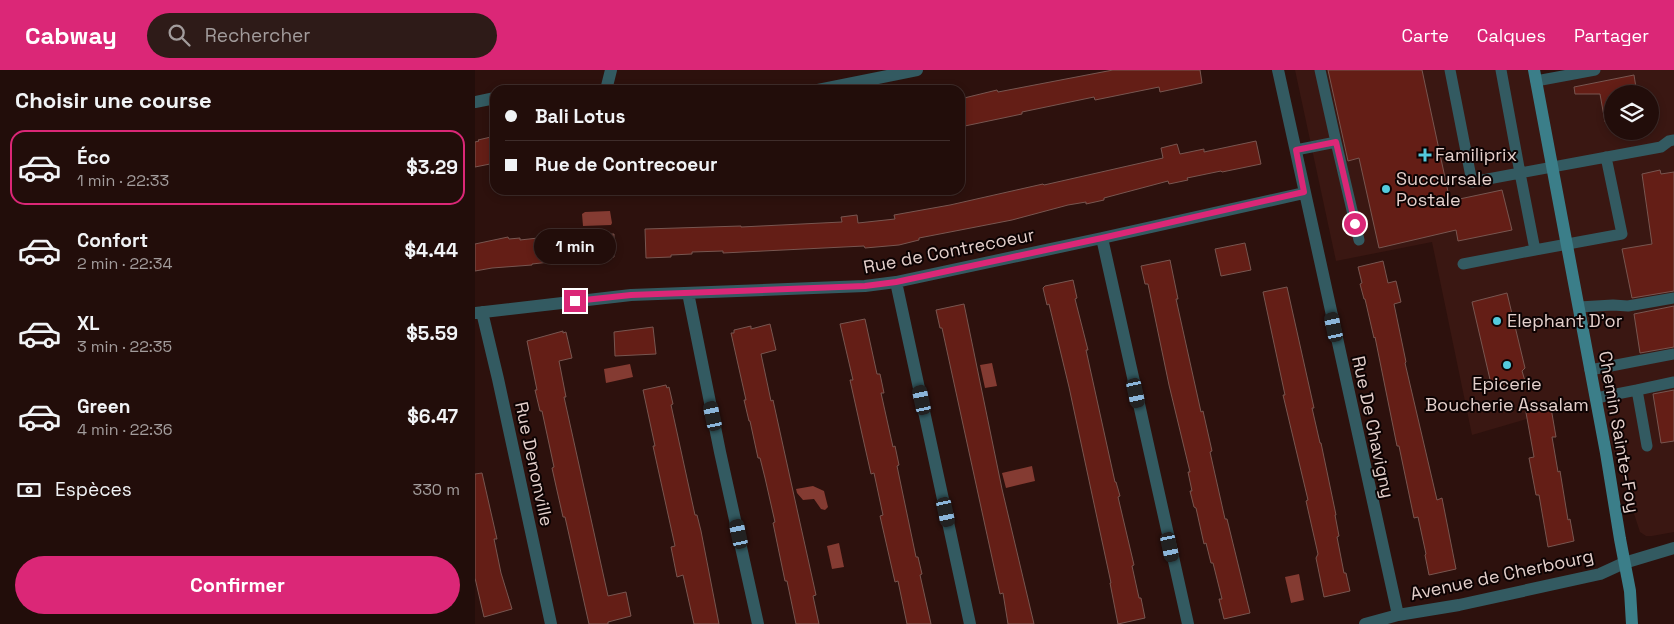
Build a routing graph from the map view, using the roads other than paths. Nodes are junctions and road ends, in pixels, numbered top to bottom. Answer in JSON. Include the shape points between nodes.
{"nodes":[{"id":1,"x":611,"y":70,"type":"edge"},
{"id":2,"x":917,"y":70,"type":"edge"},
{"id":3,"x":1278,"y":70,"type":"edge"},
{"id":4,"x":1320,"y":70,"type":"edge"},
{"id":5,"x":1450,"y":70,"type":"edge"},
{"id":6,"x":1501,"y":70,"type":"edge"},
{"id":7,"x":1595,"y":70,"type":"edge"},
{"id":8,"x":1535,"y":76,"type":"edge"},
{"id":9,"x":607,"y":85,"type":"edge"},
{"id":10,"x":843,"y":85,"type":"edge"},
{"id":11,"x":490,"y":99,"type":"edge"},
{"id":12,"x":475,"y":102,"type":"edge"},
{"id":13,"x":1674,"y":140,"type":"edge"},
{"id":14,"x":1336,"y":142,"type":"junction"},
{"id":15,"x":1296,"y":150,"type":"junction"},
{"id":16,"x":1606,"y":157,"type":"junction"},
{"id":17,"x":1553,"y":168,"type":"junction"},
{"id":18,"x":1520,"y":173,"type":"junction"},
{"id":19,"x":1304,"y":192,"type":"junction"},
{"id":20,"x":1102,"y":238,"type":"junction"},
{"id":21,"x":1359,"y":240,"type":"dead end"},
{"id":22,"x":1567,"y":244,"type":"junction"},
{"id":23,"x":1535,"y":250,"type":"junction"},
{"id":24,"x":1463,"y":264,"type":"dead end"},
{"id":25,"x":896,"y":282,"type":"junction"},
{"id":26,"x":688,"y":293,"type":"junction"},
{"id":27,"x":1674,"y":298,"type":"edge"},
{"id":28,"x":1579,"y":307,"type":"junction"},
{"id":29,"x":478,"y":312,"type":"edge"},
{"id":30,"x":1674,"y":354,"type":"edge"},
{"id":31,"x":1590,"y":370,"type":"junction"},
{"id":32,"x":1674,"y":382,"type":"edge"},
{"id":33,"x":1637,"y":390,"type":"junction"},
{"id":34,"x":1596,"y":398,"type":"junction"},
{"id":35,"x":1647,"y":446,"type":"dead end"},
{"id":36,"x":1674,"y":548,"type":"edge"},
{"id":37,"x":1624,"y":563,"type":"junction"},
{"id":38,"x":1398,"y":615,"type":"junction"},
{"id":39,"x":551,"y":624,"type":"edge"},
{"id":40,"x":758,"y":624,"type":"edge"},
{"id":41,"x":970,"y":624,"type":"edge"},
{"id":42,"x":1187,"y":624,"type":"edge"},
{"id":43,"x":1365,"y":624,"type":"edge"},
{"id":44,"x":1632,"y":624,"type":"edge"}],
"edges":[{"from":1,"to":9,"type":"street"},
{"from":2,"to":10,"type":"street"},
{"from":3,"to":15,"type":"street","name":"Rue De Chavigny"},
{"from":4,"to":14,"type":"lane"},
{"from":5,"to":18,"type":"lane","via":[[1472,182]]},
{"from":6,"to":18,"type":"lane"},
{"from":7,"to":8,"type":"lane"},
{"from":8,"to":17,"type":"main road","name":"Chemin Sainte-Foy"},
{"from":11,"to":12,"type":"street"},
{"from":13,"to":16,"type":"lane","via":[[1661,147]]},
{"from":14,"to":15,"type":"lane"},
{"from":14,"to":21,"type":"lane"},
{"from":15,"to":19,"type":"street","name":"Rue De Chavigny"},
{"from":16,"to":17,"type":"lane"},
{"from":16,"to":22,"type":"lane","via":[[1621,234]]},
{"from":17,"to":18,"type":"lane"},
{"from":17,"to":22,"type":"main road","name":"Chemin Sainte-Foy"},
{"from":18,"to":23,"type":"lane"},
{"from":19,"to":20,"type":"street","name":"Rue de Contrecoeur"},
{"from":19,"to":38,"type":"street","name":"Rue De Chavigny"},
{"from":20,"to":25,"type":"street","name":"Rue de Contrecoeur"},
{"from":20,"to":42,"type":"street"},
{"from":22,"to":23,"type":"lane"},
{"from":22,"to":28,"type":"main road","name":"Chemin Sainte-Foy"},
{"from":23,"to":24,"type":"lane"},
{"from":25,"to":26,"type":"street","name":"Rue de Contrecoeur"},
{"from":25,"to":41,"type":"street"},
{"from":26,"to":29,"type":"street","name":"Rue de Contrecoeur","via":[[631,295]]},
{"from":26,"to":40,"type":"street"},
{"from":27,"to":28,"type":"lane","via":[[1628,306]]},
{"from":28,"to":31,"type":"main road","name":"Chemin Sainte-Foy"},
{"from":29,"to":39,"type":"street","name":"Rue Denonville","via":[[500,388]]},
{"from":30,"to":31,"type":"lane"},
{"from":31,"to":34,"type":"main road","name":"Chemin Sainte-Foy"},
{"from":32,"to":33,"type":"lane"},
{"from":33,"to":34,"type":"lane"},
{"from":33,"to":35,"type":"lane"},
{"from":34,"to":37,"type":"main road","name":"Chemin Sainte-Foy"},
{"from":36,"to":37,"type":"street","name":"Avenue de Cherbourg"},
{"from":37,"to":38,"type":"street","name":"Avenue de Cherbourg","via":[[1600,574],[1459,606]]},
{"from":37,"to":44,"type":"main road","name":"Chemin Sainte-Foy"},
{"from":38,"to":43,"type":"street","name":"Avenue de Cherbourg"}]}
